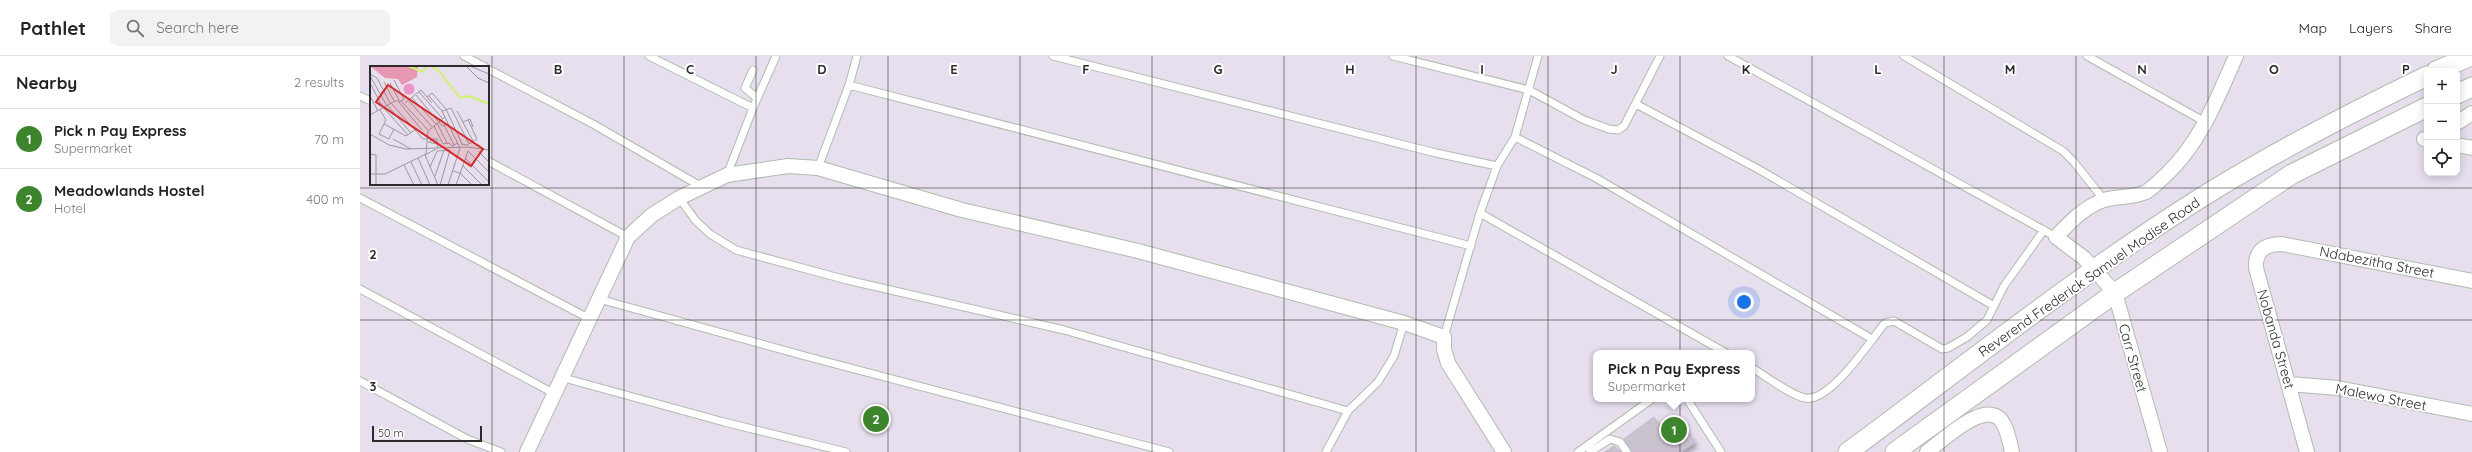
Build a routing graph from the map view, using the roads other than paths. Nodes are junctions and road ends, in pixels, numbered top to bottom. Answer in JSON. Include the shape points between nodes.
{"nodes":[{"id":1,"x":464,"y":56,"type":"edge"},
{"id":2,"x":649,"y":56,"type":"edge"},
{"id":3,"x":776,"y":56,"type":"edge"},
{"id":4,"x":857,"y":56,"type":"edge"},
{"id":5,"x":1053,"y":56,"type":"edge"},
{"id":6,"x":1393,"y":56,"type":"edge"},
{"id":7,"x":1538,"y":56,"type":"edge"},
{"id":8,"x":1660,"y":56,"type":"edge"},
{"id":9,"x":1728,"y":56,"type":"edge"},
{"id":10,"x":1904,"y":56,"type":"edge"},
{"id":11,"x":2087,"y":56,"type":"edge"},
{"id":12,"x":2236,"y":56,"type":"edge"},
{"id":13,"x":2471,"y":56,"type":"edge"},
{"id":14,"x":483,"y":66,"type":"edge"},
{"id":15,"x":2443,"y":68,"type":"edge"},
{"id":16,"x":489,"y":69,"type":"edge"},
{"id":17,"x":753,"y":70,"type":"dead end"},
{"id":18,"x":2424,"y":77,"type":"edge"},
{"id":19,"x":849,"y":85,"type":"junction"},
{"id":20,"x":2472,"y":88,"type":"edge"},
{"id":21,"x":1529,"y":90,"type":"junction"},
{"id":22,"x":2460,"y":93,"type":"edge"},
{"id":23,"x":360,"y":96,"type":"edge"},
{"id":24,"x":758,"y":98,"type":"junction"},
{"id":25,"x":370,"y":101,"type":"edge"},
{"id":26,"x":1636,"y":104,"type":"junction"},
{"id":27,"x":753,"y":108,"type":"junction"},
{"id":28,"x":2424,"y":109,"type":"edge"},
{"id":29,"x":2472,"y":113,"type":"edge"},
{"id":30,"x":2460,"y":121,"type":"edge"},
{"id":31,"x":2207,"y":123,"type":"junction"},
{"id":32,"x":1515,"y":137,"type":"junction"},
{"id":33,"x":2460,"y":146,"type":"edge"},
{"id":34,"x":2472,"y":148,"type":"edge"},
{"id":35,"x":489,"y":162,"type":"edge"},
{"id":36,"x":1497,"y":166,"type":"junction"},
{"id":37,"x":818,"y":168,"type":"junction"},
{"id":38,"x":727,"y":175,"type":"junction"},
{"id":39,"x":702,"y":187,"type":"junction"},
{"id":40,"x":360,"y":198,"type":"edge"},
{"id":41,"x":679,"y":198,"type":"junction"},
{"id":42,"x":2104,"y":200,"type":"junction"},
{"id":43,"x":1480,"y":213,"type":"junction"},
{"id":44,"x":2044,"y":230,"type":"junction"},
{"id":45,"x":628,"y":237,"type":"junction"},
{"id":46,"x":2056,"y":237,"type":"junction"},
{"id":47,"x":2282,"y":244,"type":"joint"},
{"id":48,"x":1471,"y":246,"type":"junction"},
{"id":49,"x":2095,"y":269,"type":"junction"},
{"id":50,"x":2472,"y":281,"type":"edge"},
{"id":51,"x":360,"y":289,"type":"edge"},
{"id":52,"x":2115,"y":293,"type":"junction"},
{"id":53,"x":599,"y":299,"type":"junction"},
{"id":54,"x":1994,"y":306,"type":"junction"},
{"id":55,"x":590,"y":319,"type":"junction"},
{"id":56,"x":1404,"y":324,"type":"junction"},
{"id":57,"x":1444,"y":337,"type":"junction"},
{"id":58,"x":1872,"y":339,"type":"junction"},
{"id":59,"x":1721,"y":350,"type":"edge"},
{"id":60,"x":1755,"y":370,"type":"edge"},
{"id":61,"x":564,"y":378,"type":"junction"},
{"id":62,"x":360,"y":381,"type":"edge"},
{"id":63,"x":2289,"y":384,"type":"junction"},
{"id":64,"x":556,"y":394,"type":"junction"},
{"id":65,"x":1648,"y":402,"type":"edge"},
{"id":66,"x":1689,"y":402,"type":"edge"},
{"id":67,"x":1348,"y":411,"type":"junction"},
{"id":68,"x":2472,"y":414,"type":"edge"},
{"id":69,"x":501,"y":452,"type":"edge"},
{"id":70,"x":528,"y":452,"type":"edge"},
{"id":71,"x":846,"y":452,"type":"edge"},
{"id":72,"x":1169,"y":452,"type":"edge"},
{"id":73,"x":1326,"y":452,"type":"edge"},
{"id":74,"x":1504,"y":452,"type":"edge"},
{"id":75,"x":1578,"y":452,"type":"edge"},
{"id":76,"x":1590,"y":452,"type":"edge"},
{"id":77,"x":1627,"y":452,"type":"edge"},
{"id":78,"x":1721,"y":452,"type":"edge"},
{"id":79,"x":1848,"y":452,"type":"edge"},
{"id":80,"x":1895,"y":452,"type":"edge"},
{"id":81,"x":1927,"y":452,"type":"edge"},
{"id":82,"x":2012,"y":452,"type":"edge"},
{"id":83,"x":2160,"y":452,"type":"edge"},
{"id":84,"x":2307,"y":452,"type":"edge"}],
"edges":[{"from":1,"to":14,"type":"lane"},
{"from":2,"to":27,"type":"lane"},
{"from":3,"to":24,"type":"lane"},
{"from":4,"to":19,"type":"lane"},
{"from":5,"to":36,"type":"lane","via":[[1436,153]]},
{"from":6,"to":21,"type":"lane"},
{"from":7,"to":21,"type":"lane"},
{"from":8,"to":26,"type":"lane"},
{"from":9,"to":44,"type":"lane"},
{"from":10,"to":42,"type":"lane","via":[[2063,151]]},
{"from":11,"to":31,"type":"lane"},
{"from":12,"to":31,"type":"street"},
{"from":13,"to":15,"type":"main road"},
{"from":16,"to":39,"type":"lane","via":[[593,124]]},
{"from":17,"to":24,"type":"lane","via":[[745,88]]},
{"from":18,"to":49,"type":"main road","name":"Reverend Frederick Samuel Modise Road","via":[[2276,152],[2205,195]]},
{"from":19,"to":37,"type":"lane"},
{"from":19,"to":48,"type":"lane"},
{"from":20,"to":22,"type":"main road"},
{"from":21,"to":26,"type":"lane","via":[[1584,120],[1614,130],[1624,126]]},
{"from":21,"to":32,"type":"lane"},
{"from":23,"to":25,"type":"lane"},
{"from":24,"to":27,"type":"lane"},
{"from":26,"to":54,"type":"lane","via":[[1758,170]]},
{"from":27,"to":38,"type":"lane"},
{"from":28,"to":52,"type":"main road","name":"Reverend Frederick Samuel Modise Road","via":[[2292,174]]},
{"from":29,"to":30,"type":"street"},
{"from":31,"to":42,"type":"street","via":[[2179,162],[2150,189],[2140,194]]},
{"from":32,"to":36,"type":"lane"},
{"from":32,"to":58,"type":"lane","via":[[1603,182]]},
{"from":33,"to":34,"type":"street"},
{"from":35,"to":45,"type":"lane"},
{"from":36,"to":43,"type":"lane"},
{"from":37,"to":38,"type":"street","via":[[788,166]]},
{"from":37,"to":56,"type":"street","via":[[955,208],[1138,251]]},
{"from":38,"to":39,"type":"street"},
{"from":39,"to":41,"type":"street"},
{"from":40,"to":55,"type":"lane"},
{"from":41,"to":45,"type":"street","via":[[652,215]]},
{"from":41,"to":67,"type":"lane","via":[[696,221],[710,234],[736,250],[847,280],[1064,330]]},
{"from":42,"to":46,"type":"street","via":[[2076,216]]},
{"from":43,"to":48,"type":"lane"},
{"from":43,"to":59,"type":"lane"},
{"from":44,"to":46,"type":"lane"},
{"from":44,"to":54,"type":"lane","via":[[2004,286]]},
{"from":45,"to":53,"type":"street"},
{"from":46,"to":49,"type":"street","name":"Carr Street"},
{"from":47,"to":50,"type":"street","name":"Ndabezitha Street"},
{"from":47,"to":63,"type":"street","name":"Nobanda Street","via":[[2265,246],[2258,254],[2256,262]]},
{"from":48,"to":57,"type":"lane"},
{"from":49,"to":52,"type":"street","name":"Carr Street"},
{"from":49,"to":79,"type":"main road","name":"Reverend Frederick Samuel Modise Road"},
{"from":51,"to":64,"type":"lane"},
{"from":52,"to":80,"type":"main road","name":"Reverend Frederick Samuel Modise Road"},
{"from":52,"to":83,"type":"street","name":"Carr Street"},
{"from":53,"to":55,"type":"street"},
{"from":53,"to":72,"type":"lane"},
{"from":54,"to":58,"type":"lane","via":[[1987,320],[1978,329],[1948,348],[1938,348],[1894,321],[1885,323]]},
{"from":55,"to":61,"type":"street"},
{"from":56,"to":57,"type":"street"},
{"from":56,"to":67,"type":"lane","via":[[1394,356],[1378,382]]},
{"from":57,"to":74,"type":"street","via":[[1448,363]]},
{"from":58,"to":60,"type":"lane","via":[[1829,390],[1814,398],[1799,395]]},
{"from":61,"to":64,"type":"street"},
{"from":61,"to":71,"type":"lane"},
{"from":62,"to":69,"type":"lane","via":[[467,439]]},
{"from":63,"to":68,"type":"street","name":"Malewa Street","via":[[2338,388]]},
{"from":63,"to":84,"type":"street","name":"Nobanda Street"},
{"from":64,"to":70,"type":"street"},
{"from":65,"to":75,"type":"lane"},
{"from":66,"to":78,"type":"lane"},
{"from":67,"to":73,"type":"lane"},
{"from":76,"to":77,"type":"lane","via":[[1610,439],[1620,442]]},
{"from":81,"to":82,"type":"street","via":[[1973,418],[1988,414],[1998,417],[2004,424]]}]}
